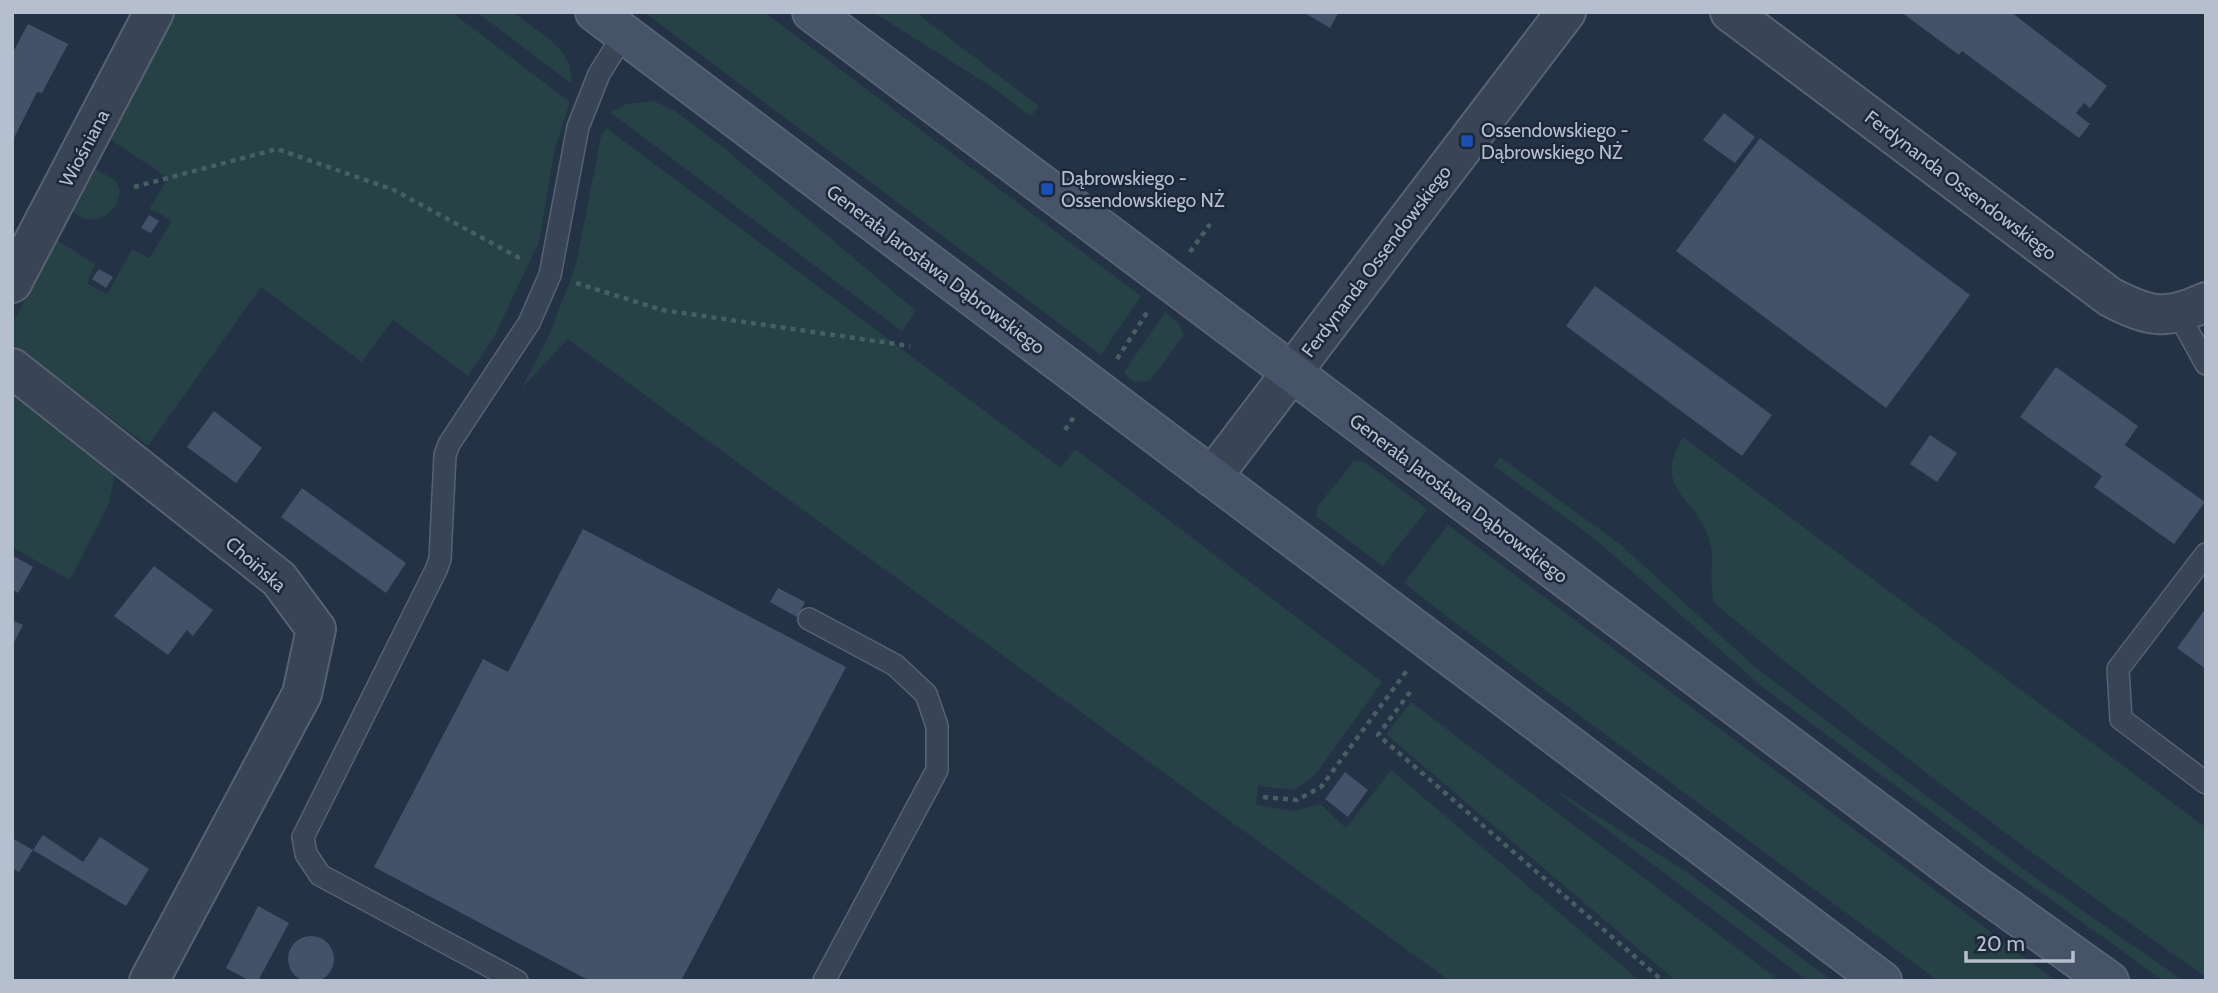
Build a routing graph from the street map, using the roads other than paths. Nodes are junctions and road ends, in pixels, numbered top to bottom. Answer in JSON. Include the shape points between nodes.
{"nodes":[{"id":1,"x":154,"y":12,"type":"edge"},
{"id":2,"x":812,"y":12,"type":"edge"},
{"id":3,"x":1566,"y":12,"type":"edge"},
{"id":4,"x":1730,"y":12,"type":"edge"},
{"id":5,"x":609,"y":23,"type":"edge"},
{"id":6,"x":12,"y":283,"type":"edge"},
{"id":7,"x":2192,"y":309,"type":"edge"},
{"id":8,"x":2206,"y":364,"type":"edge"},
{"id":9,"x":12,"y":368,"type":"edge"},
{"id":10,"x":1291,"y":372,"type":"junction"},
{"id":11,"x":1212,"y":477,"type":"junction"},
{"id":12,"x":2206,"y":554,"type":"edge"},
{"id":13,"x":808,"y":619,"type":"dead end"},
{"id":14,"x":2206,"y":783,"type":"edge"},
{"id":15,"x":149,"y":981,"type":"edge"},
{"id":16,"x":517,"y":981,"type":"edge"},
{"id":17,"x":824,"y":981,"type":"edge"},
{"id":18,"x":1882,"y":981,"type":"edge"},
{"id":19,"x":2109,"y":981,"type":"edge"}],
"edges":[{"from":1,"to":6,"type":"street","name":"Wiośniana"},
{"from":2,"to":10,"type":"main road","name":"Generała Jarosława Dąbrowskiego"},
{"from":3,"to":10,"type":"street","name":"Ferdynanda Ossendowskiego"},
{"from":4,"to":7,"type":"street","name":"Ferdynanda Ossendowskiego","via":[[2110,297],[2141,313]]},
{"from":5,"to":11,"type":"main road","name":"Generała Jarosława Dąbrowskiego"},
{"from":5,"to":16,"type":"lane","via":[[599,74],[578,127],[550,275],[528,323],[449,444],[436,570],[303,836],[306,854],[320,875]]},
{"from":7,"to":8,"type":"lane"},
{"from":9,"to":15,"type":"street","name":"Choińska","via":[[279,579],[316,629],[302,694]]},
{"from":10,"to":11,"type":"street","name":"Ferdynanda Ossendowskiego"},
{"from":10,"to":19,"type":"main road","name":"Generała Jarosława Dąbrowskiego"},
{"from":11,"to":18,"type":"main road","name":"Generała Jarosława Dąbrowskiego"},
{"from":12,"to":14,"type":"lane","via":[[2118,669],[2121,719]]},
{"from":13,"to":17,"type":"lane","via":[[895,666],[926,694],[937,726],[937,770]]}]}
